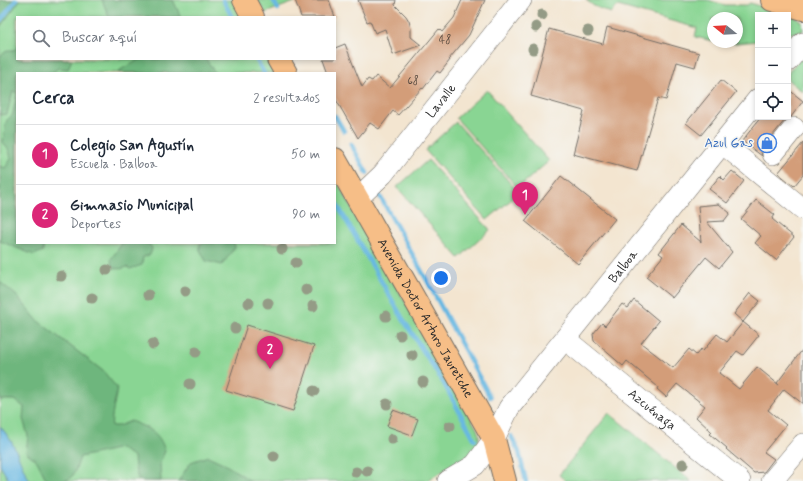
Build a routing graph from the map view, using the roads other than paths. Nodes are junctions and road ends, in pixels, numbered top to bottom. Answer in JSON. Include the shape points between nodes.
{"nodes":[{"id":1,"x":244,"y":0,"type":"edge"},
{"id":2,"x":521,"y":0,"type":"edge"},
{"id":3,"x":772,"y":0,"type":"edge"},
{"id":4,"x":803,"y":9,"type":"edge"},
{"id":5,"x":252,"y":16,"type":"edge"},
{"id":6,"x":803,"y":43,"type":"edge"},
{"id":7,"x":791,"y":57,"type":"edge"},
{"id":8,"x":279,"y":60,"type":"edge"},
{"id":9,"x":285,"y":72,"type":"edge"},
{"id":10,"x":755,"y":103,"type":"edge"},
{"id":11,"x":793,"y":121,"type":"edge"},
{"id":12,"x":722,"y":143,"type":"junction"},
{"id":13,"x":773,"y":154,"type":"dead end"},
{"id":14,"x":336,"y":161,"type":"edge"},
{"id":15,"x":358,"y":198,"type":"junction"},
{"id":16,"x":803,"y":209,"type":"edge"},
{"id":17,"x":565,"y":339,"type":"junction"},
{"id":18,"x":494,"y":439,"type":"junction"},
{"id":19,"x":803,"y":444,"type":"edge"},
{"id":20,"x":448,"y":481,"type":"edge"},
{"id":21,"x":505,"y":481,"type":"edge"},
{"id":22,"x":740,"y":481,"type":"edge"},
{"id":23,"x":772,"y":481,"type":"edge"}],
"edges":[{"from":1,"to":5,"type":"main road"},
{"from":2,"to":15,"type":"street","name":"Lavalle","via":[[383,174]]},
{"from":3,"to":4,"type":"main road"},
{"from":6,"to":7,"type":"street"},
{"from":8,"to":9,"type":"main road"},
{"from":10,"to":12,"type":"street","name":"Balboa"},
{"from":11,"to":13,"type":"street"},
{"from":12,"to":16,"type":"street"},
{"from":12,"to":17,"type":"street","name":"Balboa"},
{"from":14,"to":15,"type":"main road","name":"Avenida Doctor Arturo Jauretche"},
{"from":15,"to":18,"type":"main road","name":"Avenida Doctor Arturo Jauretche"},
{"from":17,"to":18,"type":"street","name":"Balboa","via":[[509,408]]},
{"from":17,"to":22,"type":"street","name":"Azcuénaga"},
{"from":18,"to":20,"type":"street","via":[[475,465]]},
{"from":18,"to":21,"type":"main road","name":"Avenida Doctor Arturo Jauretche"},
{"from":19,"to":23,"type":"street"}]}
